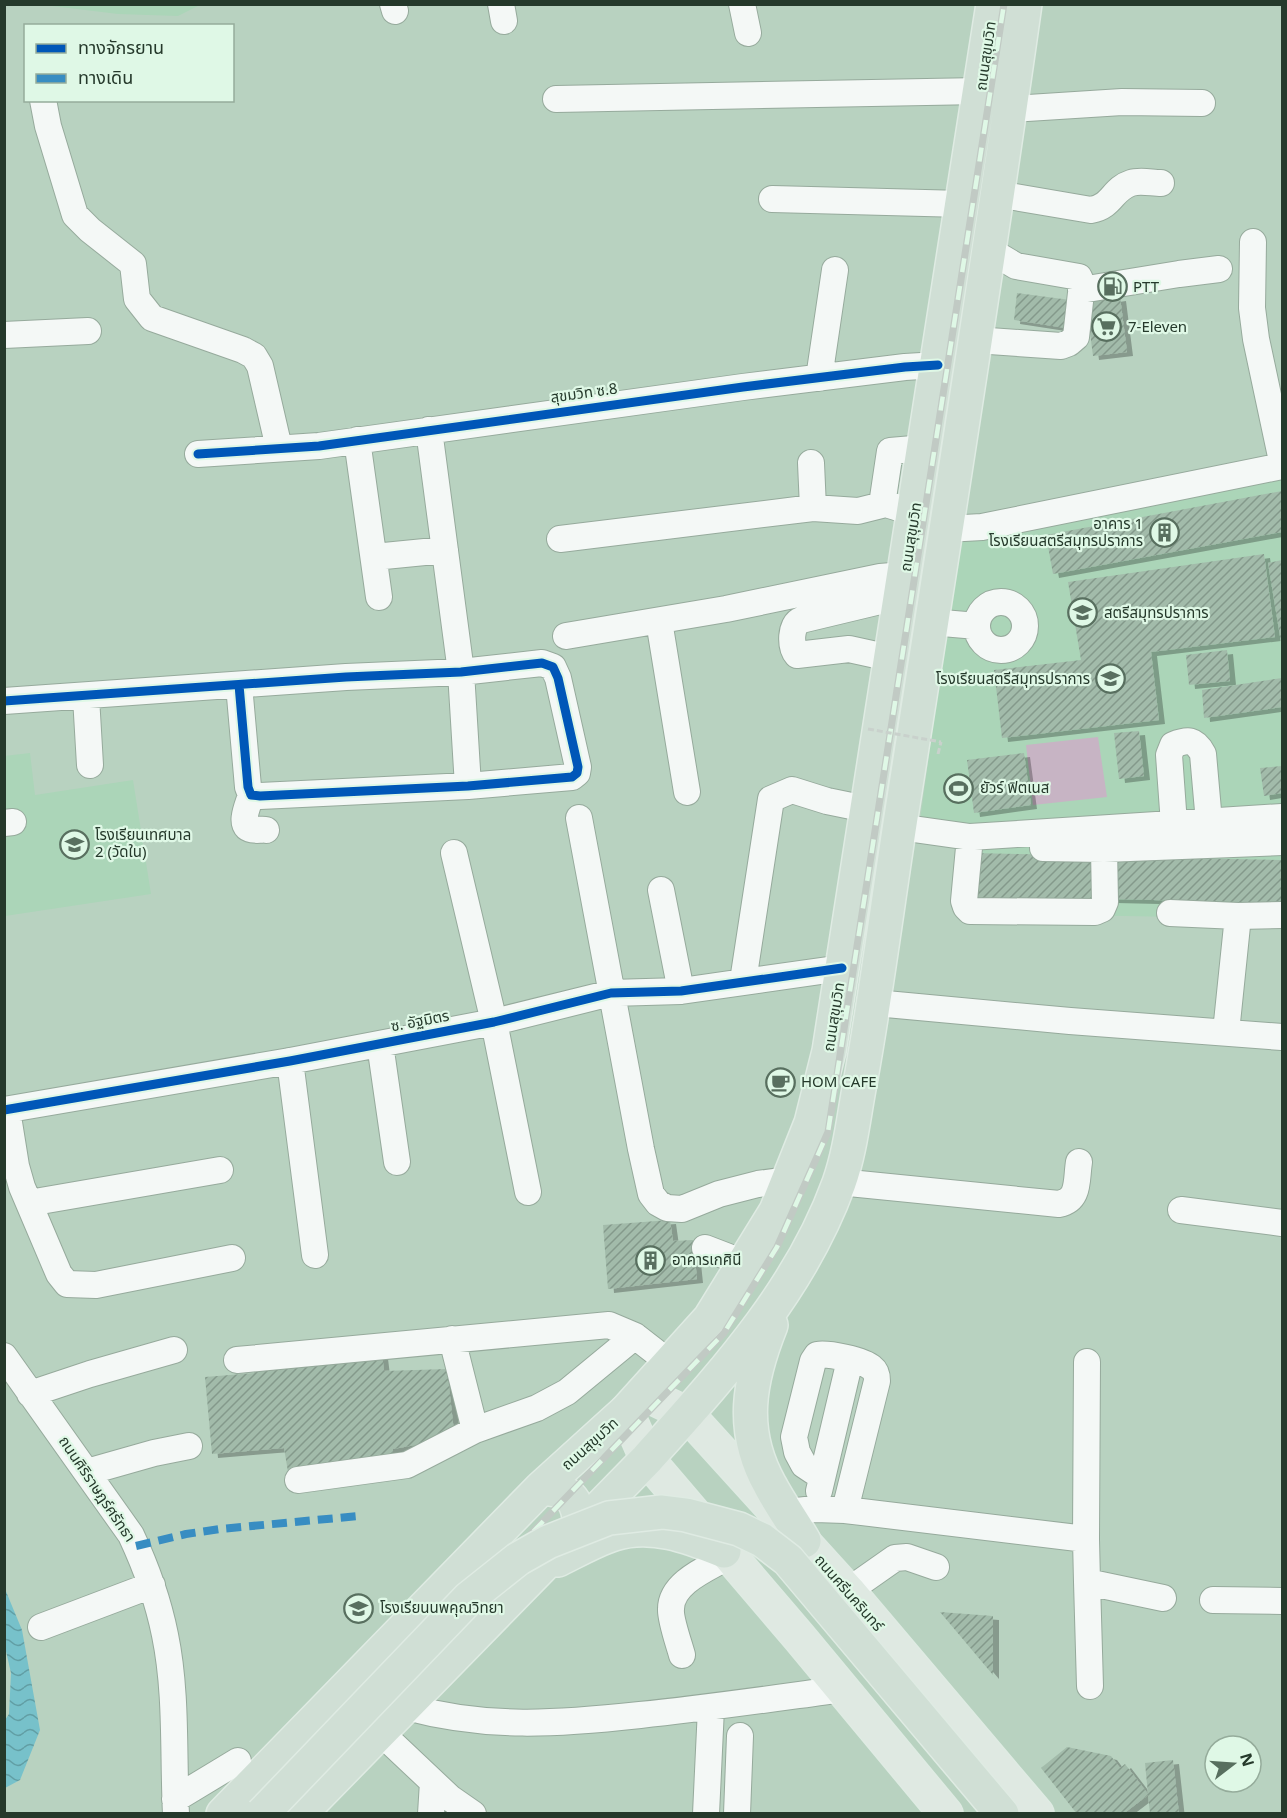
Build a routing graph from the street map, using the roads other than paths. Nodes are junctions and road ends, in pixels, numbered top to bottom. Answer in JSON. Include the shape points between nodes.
{"nodes":[{"id":1,"x":742,"y":4,"type":"edge"},
{"id":2,"x":993,"y":4,"type":"edge"},
{"id":3,"x":1025,"y":4,"type":"edge"},
{"id":4,"x":748,"y":33,"type":"dead end"},
{"id":5,"x":981,"y":91,"type":"junction"},
{"id":6,"x":556,"y":99,"type":"dead end"},
{"id":7,"x":44,"y":102,"type":"edge"},
{"id":8,"x":1202,"y":103,"type":"dead end"},
{"id":9,"x":1011,"y":109,"type":"junction"},
{"id":10,"x":1161,"y":183,"type":"dead end"},
{"id":11,"x":997,"y":194,"type":"junction"},
{"id":12,"x":772,"y":200,"type":"dead end"},
{"id":13,"x":963,"y":204,"type":"junction"},
{"id":14,"x":1253,"y":242,"type":"dead end"},
{"id":15,"x":988,"y":250,"type":"junction"},
{"id":16,"x":835,"y":270,"type":"dead end"},
{"id":17,"x":1219,"y":270,"type":"dead end"},
{"id":18,"x":1081,"y":290,"type":"junction"},
{"id":19,"x":88,"y":331,"type":"dead end"},
{"id":20,"x":4,"y":335,"type":"edge"},
{"id":21,"x":975,"y":340,"type":"junction"},
{"id":22,"x":938,"y":365,"type":"junction"},
{"id":23,"x":819,"y":378,"type":"junction"},
{"id":24,"x":429,"y":430,"type":"junction"},
{"id":25,"x":357,"y":440,"type":"junction"},
{"id":26,"x":279,"y":448,"type":"junction"},
{"id":27,"x":198,"y":454,"type":"dead end"},
{"id":28,"x":1282,"y":461,"type":"edge"},
{"id":29,"x":811,"y":463,"type":"dead end"},
{"id":30,"x":1282,"y":466,"type":"edge"},
{"id":31,"x":813,"y":508,"type":"junction"},
{"id":32,"x":901,"y":509,"type":"junction"},
{"id":33,"x":946,"y":529,"type":"junction"},
{"id":34,"x":560,"y":539,"type":"dead end"},
{"id":35,"x":445,"y":550,"type":"junction"},
{"id":36,"x":374,"y":557,"type":"junction"},
{"id":37,"x":903,"y":586,"type":"junction"},
{"id":38,"x":379,"y":597,"type":"dead end"},
{"id":39,"x":659,"y":621,"type":"junction"},
{"id":40,"x":931,"y":622,"type":"junction"},
{"id":41,"x":977,"y":626,"type":"dead end"},
{"id":42,"x":567,"y":636,"type":"dead end"},
{"id":43,"x":885,"y":657,"type":"junction"},
{"id":44,"x":461,"y":672,"type":"junction"},
{"id":45,"x":238,"y":686,"type":"junction"},
{"id":46,"x":86,"y":696,"type":"junction"},
{"id":47,"x":4,"y":701,"type":"edge"},
{"id":48,"x":868,"y":718,"type":"road end"},
{"id":49,"x":90,"y":765,"type":"dead end"},
{"id":50,"x":468,"y":786,"type":"junction"},
{"id":51,"x":687,"y":792,"type":"dead end"},
{"id":52,"x":251,"y":795,"type":"junction"},
{"id":53,"x":867,"y":809,"type":"junction"},
{"id":54,"x":1282,"y":817,"type":"edge"},
{"id":55,"x":579,"y":818,"type":"dead end"},
{"id":56,"x":1209,"y":822,"type":"junction"},
{"id":57,"x":1174,"y":825,"type":"junction"},
{"id":58,"x":899,"y":827,"type":"junction"},
{"id":59,"x":267,"y":830,"type":"dead end"},
{"id":60,"x":970,"y":842,"type":"junction"},
{"id":61,"x":1282,"y":842,"type":"edge"},
{"id":62,"x":1104,"y":849,"type":"junction"},
{"id":63,"x":454,"y":853,"type":"dead end"},
{"id":64,"x":662,"y":890,"type":"dead end"},
{"id":65,"x":1170,"y":913,"type":"dead end"},
{"id":66,"x":1282,"y":915,"type":"edge"},
{"id":67,"x":1238,"y":916,"type":"junction"},
{"id":68,"x":842,"y":968,"type":"junction"},
{"id":69,"x":743,"y":981,"type":"junction"},
{"id":70,"x":681,"y":991,"type":"junction"},
{"id":71,"x":611,"y":993,"type":"junction"},
{"id":72,"x":874,"y":1003,"type":"junction"},
{"id":73,"x":494,"y":1022,"type":"junction"},
{"id":74,"x":1226,"y":1032,"type":"junction"},
{"id":75,"x":1282,"y":1037,"type":"edge"},
{"id":76,"x":380,"y":1044,"type":"junction"},
{"id":77,"x":290,"y":1060,"type":"junction"},
{"id":78,"x":6,"y":1110,"type":"edge"},
{"id":79,"x":397,"y":1162,"type":"dead end"},
{"id":80,"x":1079,"y":1162,"type":"dead end"},
{"id":81,"x":220,"y":1170,"type":"dead end"},
{"id":82,"x":789,"y":1180,"type":"junction"},
{"id":83,"x":839,"y":1182,"type":"junction"},
{"id":84,"x":528,"y":1192,"type":"dead end"},
{"id":85,"x":29,"y":1203,"type":"junction"},
{"id":86,"x":1181,"y":1210,"type":"dead end"},
{"id":87,"x":1282,"y":1223,"type":"edge"},
{"id":88,"x":705,"y":1248,"type":"dead end"},
{"id":89,"x":315,"y":1255,"type":"dead end"},
{"id":90,"x":232,"y":1258,"type":"dead end"},
{"id":91,"x":744,"y":1263,"type":"junction"},
{"id":92,"x":781,"y":1298,"type":"junction"},
{"id":93,"x":635,"y":1336,"type":"junction"},
{"id":94,"x":452,"y":1339,"type":"junction"},
{"id":95,"x":174,"y":1350,"type":"dead end"},
{"id":96,"x":4,"y":1356,"type":"edge"},
{"id":97,"x":237,"y":1360,"type":"dead end"},
{"id":98,"x":850,"y":1360,"type":"junction"},
{"id":99,"x":1087,"y":1362,"type":"dead end"},
{"id":100,"x":671,"y":1364,"type":"junction"},
{"id":101,"x":30,"y":1394,"type":"junction"},
{"id":102,"x":635,"y":1402,"type":"junction"},
{"id":103,"x":687,"y":1414,"type":"junction"},
{"id":104,"x":475,"y":1430,"type":"junction"},
{"id":105,"x":189,"y":1446,"type":"dead end"},
{"id":106,"x":647,"y":1459,"type":"junction"},
{"id":107,"x":87,"y":1472,"type":"junction"},
{"id":108,"x":822,"y":1477,"type":"junction"},
{"id":109,"x":298,"y":1480,"type":"dead end"},
{"id":110,"x":541,"y":1488,"type":"junction"},
{"id":111,"x":845,"y":1510,"type":"junction"},
{"id":112,"x":801,"y":1511,"type":"junction"},
{"id":113,"x":580,"y":1527,"type":"junction"},
{"id":114,"x":1086,"y":1539,"type":"junction"},
{"id":115,"x":804,"y":1541,"type":"junction"},
{"id":116,"x":726,"y":1554,"type":"junction"},
{"id":117,"x":936,"y":1567,"type":"dead end"},
{"id":118,"x":540,"y":1568,"type":"junction"},
{"id":119,"x":1087,"y":1582,"type":"junction"},
{"id":120,"x":152,"y":1585,"type":"junction"},
{"id":121,"x":852,"y":1596,"type":"junction"},
{"id":122,"x":1163,"y":1598,"type":"dead end"},
{"id":123,"x":1213,"y":1600,"type":"dead end"},
{"id":124,"x":1282,"y":1602,"type":"edge"},
{"id":125,"x":41,"y":1627,"type":"dead end"},
{"id":126,"x":799,"y":1636,"type":"junction"},
{"id":127,"x":682,"y":1655,"type":"dead end"},
{"id":128,"x":1090,"y":1686,"type":"dead end"},
{"id":129,"x":843,"y":1689,"type":"junction"},
{"id":130,"x":406,"y":1707,"type":"junction"},
{"id":131,"x":711,"y":1708,"type":"junction"},
{"id":132,"x":380,"y":1732,"type":"junction"},
{"id":133,"x":740,"y":1736,"type":"dead end"},
{"id":134,"x":238,"y":1761,"type":"dead end"},
{"id":135,"x":433,"y":1782,"type":"junction"},
{"id":136,"x":175,"y":1807,"type":"edge"},
{"id":137,"x":936,"y":1810,"type":"edge"},
{"id":138,"x":224,"y":1814,"type":"edge"},
{"id":139,"x":262,"y":1814,"type":"edge"},
{"id":140,"x":300,"y":1814,"type":"edge"},
{"id":141,"x":431,"y":1814,"type":"edge"},
{"id":142,"x":473,"y":1814,"type":"edge"},
{"id":143,"x":706,"y":1814,"type":"edge"},
{"id":144,"x":737,"y":1814,"type":"edge"},
{"id":145,"x":1002,"y":1814,"type":"edge"},
{"id":146,"x":1037,"y":1814,"type":"edge"}],
"edges":[{"from":1,"to":4,"type":"street"},
{"from":2,"to":5,"type":"highway","name":"ถนนสุขุมวิท"},
{"from":3,"to":9,"type":"highway"},
{"from":5,"to":6,"type":"street"},
{"from":5,"to":13,"type":"highway","name":"ถนนสุขุมวิท"},
{"from":7,"to":26,"type":"street","via":[[75,215],[134,264],[136,299],[152,318],[254,356],[260,366]]},
{"from":8,"to":9,"type":"street","via":[[1122,102]]},
{"from":9,"to":11,"type":"highway"},
{"from":10,"to":11,"type":"street","via":[[1132,182],[1116,191],[1102,208],[1091,210]]},
{"from":11,"to":15,"type":"highway"},
{"from":12,"to":13,"type":"street"},
{"from":13,"to":22,"type":"highway","name":"ถนนสุขุมวิท"},
{"from":14,"to":28,"type":"street","via":[[1252,308],[1256,339]]},
{"from":15,"to":18,"type":"street","via":[[1016,266],[1079,277]]},
{"from":15,"to":21,"type":"highway"},
{"from":16,"to":23,"type":"street"},
{"from":17,"to":18,"type":"street"},
{"from":18,"to":21,"type":"street","via":[[1076,338],[1069,343],[1061,346]]},
{"from":19,"to":20,"type":"street"},
{"from":21,"to":33,"type":"highway"},
{"from":22,"to":23,"type":"street","name":"สุขมวิท ซ.8"},
{"from":22,"to":32,"type":"highway","name":"ถนนสุขุมวิท","via":[[925,448]]},
{"from":23,"to":24,"type":"street","name":"สุขมวิท ซ.8"},
{"from":24,"to":25,"type":"street","name":"สุขมวิท ซ.8"},
{"from":24,"to":35,"type":"street"},
{"from":25,"to":26,"type":"street","name":"สุขมวิท ซ.8"},
{"from":25,"to":36,"type":"street"},
{"from":26,"to":27,"type":"street","name":"สุขมวิท ซ.8"},
{"from":29,"to":31,"type":"street"},
{"from":30,"to":33,"type":"street","via":[[982,527]]},
{"from":31,"to":32,"type":"street"},
{"from":31,"to":34,"type":"street"},
{"from":32,"to":37,"type":"highway","name":"ถนนสุขุมวิท"},
{"from":33,"to":40,"type":"highway"},
{"from":35,"to":36,"type":"street"},
{"from":35,"to":44,"type":"street"},
{"from":36,"to":38,"type":"street"},
{"from":37,"to":39,"type":"street","via":[[869,579]]},
{"from":37,"to":43,"type":"highway","name":"ถนนสุขุมวิท"},
{"from":37,"to":43,"type":"street","via":[[795,622],[793,626],[797,656],[849,649]]},
{"from":39,"to":42,"type":"street"},
{"from":39,"to":51,"type":"street"},
{"from":40,"to":41,"type":"street"},
{"from":40,"to":58,"type":"highway"},
{"from":43,"to":48,"type":"street"},
{"from":43,"to":53,"type":"highway","name":"ถนนสุขุมวิท"},
{"from":44,"to":45,"type":"street"},
{"from":44,"to":50,"type":"street"},
{"from":44,"to":50,"type":"street","via":[[542,663],[553,667],[578,767],[572,777]]},
{"from":45,"to":46,"type":"street"},
{"from":45,"to":52,"type":"street"},
{"from":46,"to":47,"type":"street"},
{"from":46,"to":49,"type":"street"},
{"from":50,"to":52,"type":"street"},
{"from":52,"to":59,"type":"street","via":[[246,826]]},
{"from":53,"to":68,"type":"highway","name":"ถนนสุขุมวิท"},
{"from":53,"to":69,"type":"street","via":[[792,790],[771,799]]},
{"from":54,"to":56,"type":"street"},
{"from":55,"to":71,"type":"street"},
{"from":56,"to":57,"type":"street"},
{"from":56,"to":57,"type":"street","via":[[1203,754],[1191,741],[1173,746],[1169,755]]},
{"from":57,"to":60,"type":"street"},
{"from":58,"to":60,"type":"street"},
{"from":58,"to":72,"type":"highway"},
{"from":60,"to":62,"type":"street"},
{"from":60,"to":62,"type":"street","via":[[964,901],[970,911],[1102,909],[1106,902]]},
{"from":61,"to":62,"type":"street"},
{"from":63,"to":73,"type":"street"},
{"from":64,"to":70,"type":"street"},
{"from":65,"to":67,"type":"street"},
{"from":66,"to":67,"type":"street"},
{"from":67,"to":74,"type":"street"},
{"from":68,"to":69,"type":"street","name":"ซ. อัฐมิตร"},
{"from":68,"to":82,"type":"highway","name":"ถนนสุขุมวิท","via":[[821,1090]]},
{"from":69,"to":70,"type":"street","name":"ซ. อัฐมิตร"},
{"from":70,"to":71,"type":"street","name":"ซ. อัฐมิตร"},
{"from":71,"to":73,"type":"street","name":"ซ. อัฐมิตร"},
{"from":71,"to":82,"type":"street","via":[[651,1194],[658,1203],[682,1209],[719,1194]]},
{"from":72,"to":74,"type":"street"},
{"from":72,"to":83,"type":"highway","via":[[849,1147]]},
{"from":73,"to":76,"type":"street","name":"ซ. อัฐมิตร"},
{"from":73,"to":84,"type":"street"},
{"from":74,"to":75,"type":"street"},
{"from":76,"to":77,"type":"street","name":"ซ. อัฐมิตร"},
{"from":76,"to":79,"type":"street"},
{"from":77,"to":78,"type":"street","name":"ซ. อัฐมิตร"},
{"from":77,"to":89,"type":"street"},
{"from":78,"to":85,"type":"street","via":[[16,1166]]},
{"from":80,"to":83,"type":"street","via":[[1074,1196],[1059,1204]]},
{"from":81,"to":85,"type":"street"},
{"from":82,"to":91,"type":"highway","name":"ถนนสุขุมวิท","via":[[776,1211]]},
{"from":83,"to":92,"type":"highway","via":[[807,1255]]},
{"from":85,"to":90,"type":"street","via":[[59,1274],[68,1285],[96,1285]]},
{"from":86,"to":87,"type":"street"},
{"from":88,"to":91,"type":"street"},
{"from":91,"to":92,"type":"highway","via":[[738,1279],[743,1295],[766,1305]]},
{"from":91,"to":100,"type":"highway","name":"ถนนสุขุมวิท","via":[[710,1318]]},
{"from":92,"to":103,"type":"highway"},
{"from":92,"to":112,"type":"highway","via":[[757,1361],[750,1393],[750,1421],[757,1455],[769,1484]]},
{"from":93,"to":94,"type":"street","via":[[609,1325]]},
{"from":93,"to":100,"type":"street"},
{"from":93,"to":104,"type":"street","via":[[567,1392],[537,1408]]},
{"from":94,"to":97,"type":"street"},
{"from":94,"to":104,"type":"street"},
{"from":95,"to":101,"type":"street"},
{"from":96,"to":101,"type":"street","name":"ถนนศิริราษฎร์ศรัทธา"},
{"from":98,"to":108,"type":"street"},
{"from":98,"to":108,"type":"street","via":[[817,1355],[794,1437],[796,1452],[804,1465]]},
{"from":98,"to":111,"type":"street","via":[[873,1368],[877,1381]]},
{"from":99,"to":114,"type":"street"},
{"from":100,"to":102,"type":"highway","name":"ถนนสุขุมวิท"},
{"from":101,"to":107,"type":"street","name":"ถนนศิริราษฎร์ศรัทธา"},
{"from":102,"to":103,"type":"main road","name":"ถนนศรีนครินทร์"},
{"from":102,"to":106,"type":"main road"},
{"from":102,"to":110,"type":"highway","name":"ถนนสุขุมวิท"},
{"from":103,"to":106,"type":"highway"},
{"from":103,"to":115,"type":"main road","name":"ถนนศรีนครินทร์"},
{"from":104,"to":109,"type":"street","via":[[408,1465]]},
{"from":105,"to":107,"type":"street"},
{"from":106,"to":113,"type":"highway"},
{"from":106,"to":116,"type":"main road"},
{"from":107,"to":120,"type":"street","name":"ถนนศิริราษฎร์ศรัทธา","via":[[131,1535]]},
{"from":108,"to":112,"type":"street"},
{"from":110,"to":113,"type":"highway","via":[[558,1489],[572,1496]]},
{"from":110,"to":138,"type":"highway","name":"ถนนสุขุมวิท"},
{"from":111,"to":112,"type":"street"},
{"from":111,"to":114,"type":"street"},
{"from":112,"to":115,"type":"highway"},
{"from":113,"to":118,"type":"highway"},
{"from":114,"to":119,"type":"street"},
{"from":115,"to":121,"type":"main road","name":"ถนนศรีนครินทร์"},
{"from":116,"to":118,"type":"highway","via":[[668,1531],[641,1530],[615,1534]]},
{"from":116,"to":126,"type":"main road"},
{"from":116,"to":127,"type":"street","via":[[676,1593],[670,1608]]},
{"from":117,"to":121,"type":"street","via":[[907,1557],[895,1558]]},
{"from":118,"to":130,"type":"highway"},
{"from":119,"to":122,"type":"street"},
{"from":119,"to":128,"type":"street"},
{"from":120,"to":125,"type":"street"},
{"from":120,"to":136,"type":"street","name":"ถนนศิริราษฎร์ศรัทธา","via":[[166,1636],[171,1676]]},
{"from":121,"to":126,"type":"main road","via":[[833,1593],[812,1598],[799,1615]]},
{"from":121,"to":146,"type":"main road","name":"ถนนศรีนครินทร์"},
{"from":123,"to":124,"type":"street"},
{"from":126,"to":129,"type":"main road"},
{"from":129,"to":131,"type":"street"},
{"from":129,"to":137,"type":"main road"},
{"from":130,"to":131,"type":"street","via":[[479,1722],[519,1724]]},
{"from":130,"to":132,"type":"highway"},
{"from":131,"to":143,"type":"street"},
{"from":132,"to":135,"type":"street"},
{"from":132,"to":140,"type":"highway"},
{"from":133,"to":144,"type":"street"},
{"from":134,"to":136,"type":"street"},
{"from":135,"to":141,"type":"street"},
{"from":135,"to":142,"type":"street"},
{"from":139,"to":145,"type":"highway","bridge":true,"via":[[469,1598],[518,1559],[548,1542],[609,1518],[662,1512],[739,1528],[788,1560]]}]}
